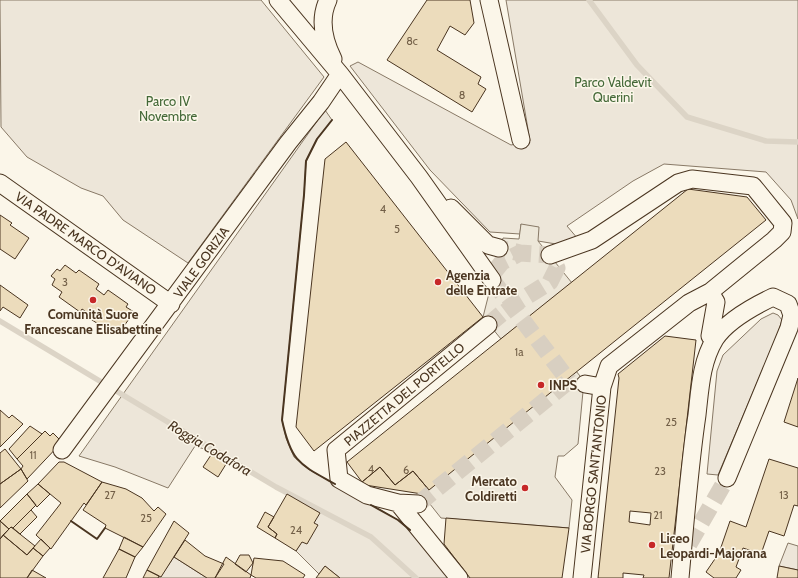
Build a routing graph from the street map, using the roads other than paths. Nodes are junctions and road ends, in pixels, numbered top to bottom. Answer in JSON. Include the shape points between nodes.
{"nodes":[{"id":1,"x":278,"y":0,"type":"edge"},
{"id":2,"x":328,"y":0,"type":"edge"},
{"id":3,"x":490,"y":0,"type":"edge"},
{"id":4,"x":340,"y":74,"type":"junction"},
{"id":5,"x":521,"y":140,"type":"dead end"},
{"id":6,"x":419,"y":177,"type":"junction"},
{"id":7,"x":0,"y":183,"type":"edge"},
{"id":8,"x":499,"y":248,"type":"tunnel mouth"},
{"id":9,"x":550,"y":255,"type":"dead end"},
{"id":10,"x":492,"y":276,"type":"tunnel mouth"},
{"id":11,"x":710,"y":292,"type":"junction"},
{"id":12,"x":171,"y":304,"type":"junction"},
{"id":13,"x":488,"y":325,"type":"tunnel mouth"},
{"id":14,"x":710,"y":336,"type":"dead end"},
{"id":15,"x":62,"y":450,"type":"dead end"},
{"id":16,"x":727,"y":478,"type":"tunnel mouth"},
{"id":17,"x":398,"y":503,"type":"junction"},
{"id":18,"x":418,"y":504,"type":"tunnel mouth"},
{"id":19,"x":459,"y":578,"type":"edge"},
{"id":20,"x":582,"y":578,"type":"edge"},
{"id":21,"x":680,"y":578,"type":"edge"}],
"edges":[{"from":1,"to":4,"type":"street"},
{"from":2,"to":4,"type":"street","via":[[324,7],[325,36]]},
{"from":3,"to":5,"type":"street"},
{"from":4,"to":6,"type":"street"},
{"from":4,"to":12,"type":"street","name":"VIALE GORIZIA"},
{"from":6,"to":8,"type":"street","via":[[488,245]]},
{"from":6,"to":10,"type":"street"},
{"from":7,"to":12,"type":"street","name":"VIA PADRE MARCO D'AVIANO"},
{"from":9,"to":11,"type":"street","name":"VIA BORGO SANT'ANTONIO","via":[[592,240],[678,182],[692,179],[752,186],[783,223],[782,232]]},
{"from":11,"to":14,"type":"street","via":[[716,302]]},
{"from":11,"to":20,"type":"street","name":"VIA BORGO SANT'ANTONIO","via":[[689,303],[609,366],[594,386]]},
{"from":12,"to":15,"type":"street","name":"VIALE GORIZIA"},
{"from":13,"to":17,"type":"street","name":"PIAZZETTA DEL PORTELLO","via":[[336,450],[339,479],[367,496]]},
{"from":16,"to":21,"type":"street","via":[[789,328],[792,315],[788,304],[774,297],[757,304],[735,319],[716,338],[704,363],[692,450]]},
{"from":17,"to":18,"type":"street","name":"PIAZZETTA DEL PORTELLO"},
{"from":17,"to":19,"type":"street"}]}
